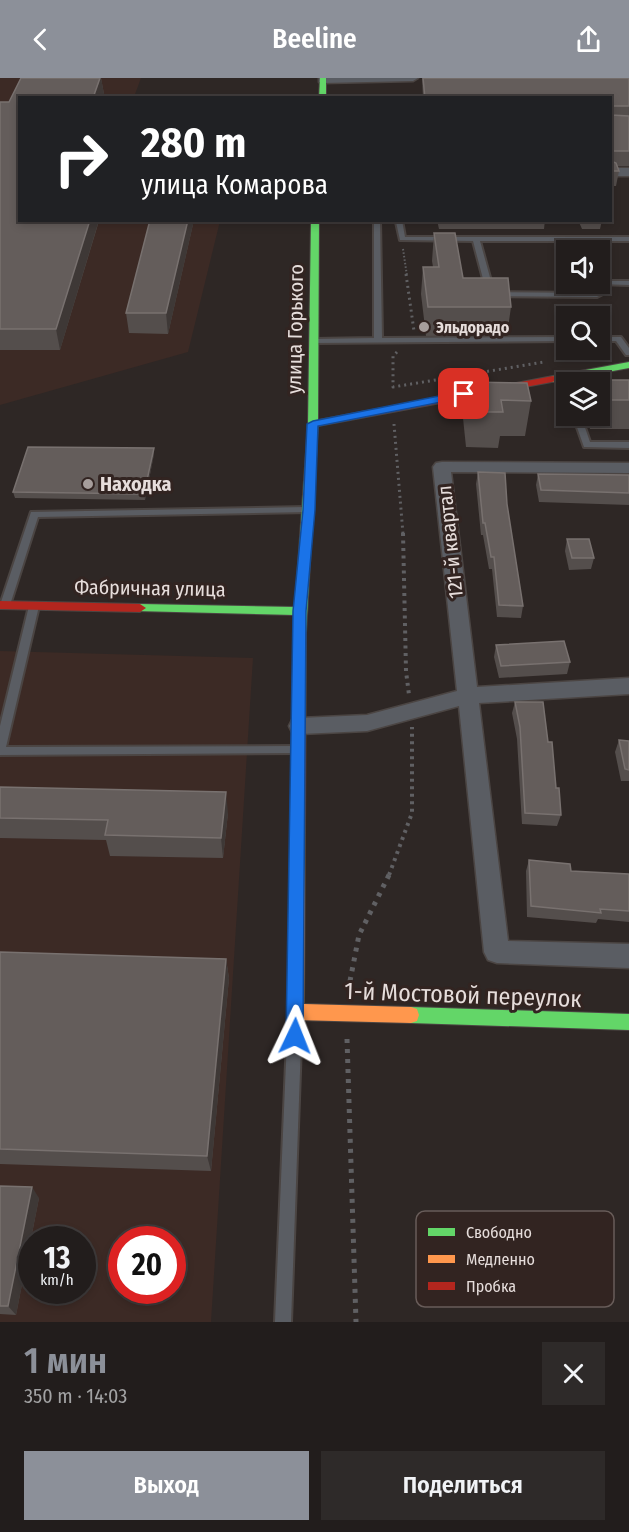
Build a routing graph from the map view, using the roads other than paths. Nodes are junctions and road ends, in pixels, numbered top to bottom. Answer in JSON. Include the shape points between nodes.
{"nodes":[{"id":1,"x":413,"y":78,"type":"edge"},
{"id":2,"x":323,"y":79,"type":"edge"},
{"id":3,"x":322,"y":96,"type":"edge"},
{"id":4,"x":612,"y":171,"type":"edge"},
{"id":5,"x":629,"y":172,"type":"edge"},
{"id":6,"x":315,"y":222,"type":"edge"},
{"id":7,"x":377,"y":222,"type":"edge"},
{"id":8,"x":399,"y":222,"type":"edge"},
{"id":9,"x":476,"y":239,"type":"junction"},
{"id":10,"x":629,"y":239,"type":"edge"},
{"id":11,"x":610,"y":283,"type":"edge"},
{"id":12,"x":629,"y":283,"type":"edge"},
{"id":13,"x":597,"y":294,"type":"edge"},
{"id":14,"x":556,"y":339,"type":"edge"},
{"id":15,"x":610,"y":339,"type":"edge"},
{"id":16,"x":378,"y":340,"type":"junction"},
{"id":17,"x":315,"y":341,"type":"junction"},
{"id":18,"x":629,"y":353,"type":"edge"},
{"id":19,"x":629,"y":364,"type":"edge"},
{"id":20,"x":597,"y":372,"type":"edge"},
{"id":21,"x":556,"y":382,"type":"edge"},
{"id":22,"x":313,"y":424,"type":"junction"},
{"id":23,"x":580,"y":426,"type":"edge"},
{"id":24,"x":629,"y":445,"type":"edge"},
{"id":25,"x":629,"y":468,"type":"edge"},
{"id":26,"x":309,"y":510,"type":"junction"},
{"id":27,"x":3,"y":605,"type":"edge"},
{"id":28,"x":34,"y":606,"type":"junction"},
{"id":29,"x":300,"y":611,"type":"junction"},
{"id":30,"x":629,"y":686,"type":"edge"},
{"id":31,"x":467,"y":696,"type":"junction"},
{"id":32,"x":300,"y":726,"type":"junction"},
{"id":33,"x":0,"y":749,"type":"edge"},
{"id":34,"x":300,"y":750,"type":"junction"},
{"id":35,"x":629,"y":956,"type":"edge"},
{"id":36,"x":296,"y":1012,"type":"junction"},
{"id":37,"x":629,"y":1022,"type":"edge"},
{"id":38,"x":284,"y":1322,"type":"edge"}],
"edges":[{"from":1,"to":2,"type":"street"},
{"from":2,"to":3,"type":"main road"},
{"from":4,"to":5,"type":"street"},
{"from":6,"to":17,"type":"main road","name":"улица Горького"},
{"from":7,"to":16,"type":"lane"},
{"from":8,"to":9,"type":"lane","via":[[402,240]]},
{"from":9,"to":10,"type":"lane"},
{"from":9,"to":13,"type":"lane","via":[[490,294]]},
{"from":11,"to":12,"type":"lane"},
{"from":14,"to":16,"type":"lane"},
{"from":15,"to":18,"type":"lane","via":[[618,339]]},
{"from":16,"to":17,"type":"lane"},
{"from":17,"to":22,"type":"main road","name":"улица Горького"},
{"from":19,"to":20,"type":"main road"},
{"from":21,"to":22,"type":"main road"},
{"from":22,"to":26,"type":"main road","name":"улица Горького"},
{"from":23,"to":24,"type":"lane","via":[[587,445]]},
{"from":25,"to":31,"type":"street","name":"121-й квартал","via":[[442,467]]},
{"from":26,"to":27,"type":"lane","via":[[34,514]]},
{"from":26,"to":29,"type":"main road","name":"улица Горького"},
{"from":27,"to":28,"type":"main road","name":"Фабричная улица"},
{"from":28,"to":29,"type":"main road","name":"Фабричная улица"},
{"from":28,"to":33,"type":"lane"},
{"from":29,"to":32,"type":"main road","name":"улица Горького"},
{"from":30,"to":31,"type":"street"},
{"from":31,"to":32,"type":"street","via":[[367,723]]},
{"from":31,"to":35,"type":"street","name":"121-й квартал","via":[[497,952]]},
{"from":32,"to":34,"type":"main road","name":"улица Горького"},
{"from":33,"to":34,"type":"lane"},
{"from":34,"to":36,"type":"main road","name":"улица Горького"},
{"from":36,"to":37,"type":"main road","name":"1-й Мостовой переулок"},
{"from":36,"to":38,"type":"lane"}]}
